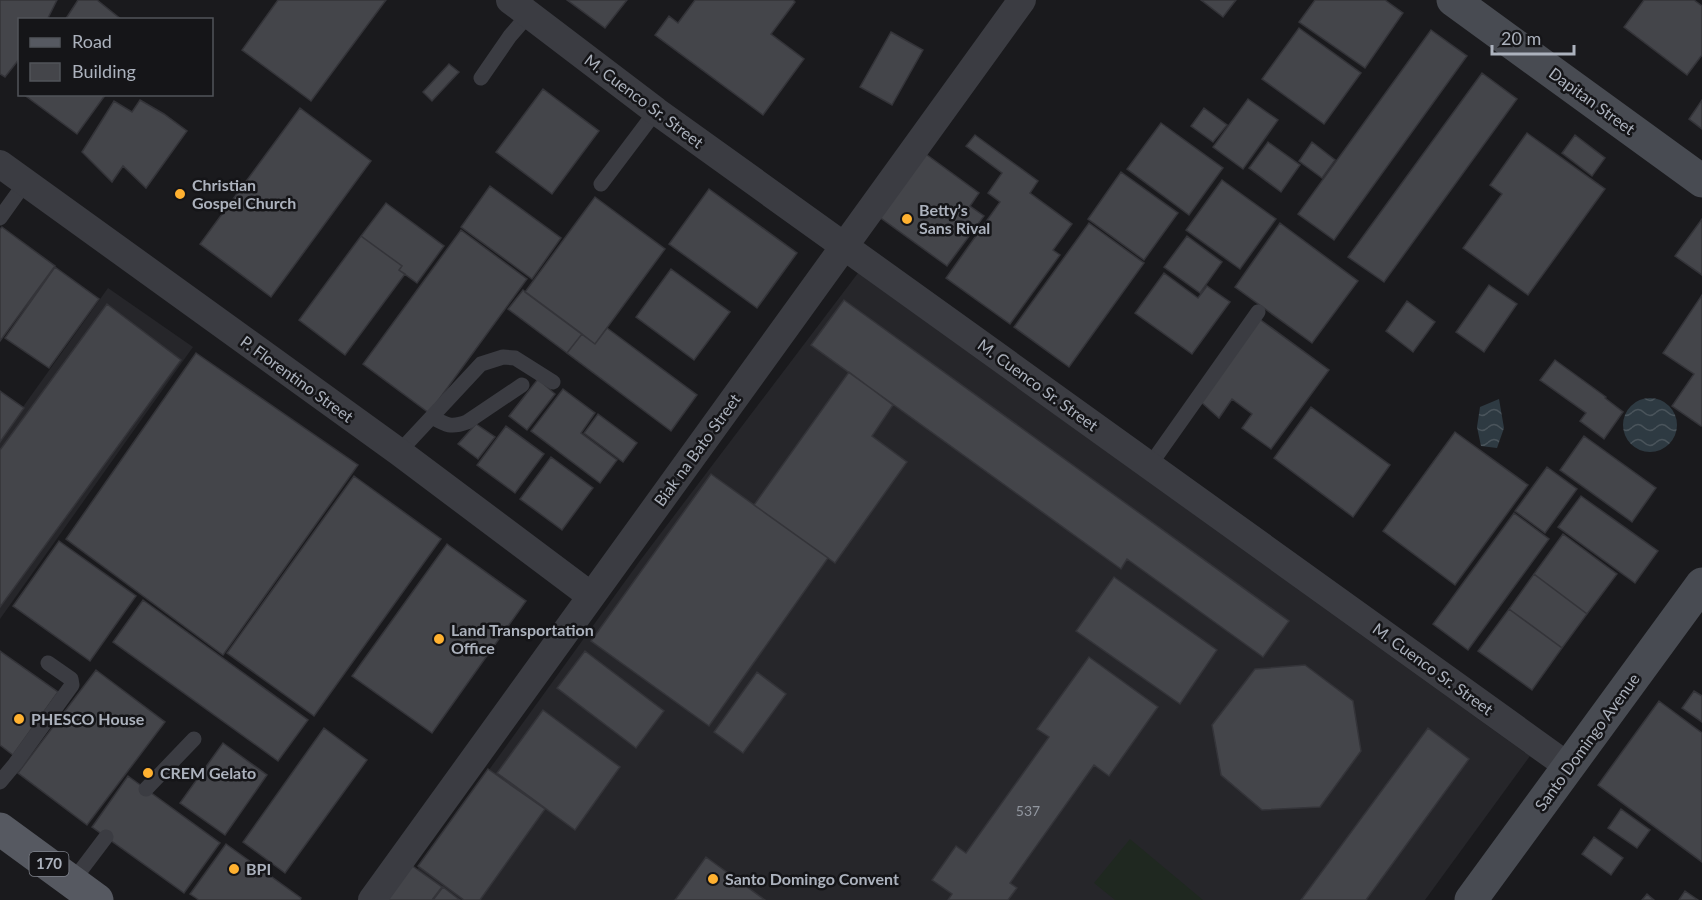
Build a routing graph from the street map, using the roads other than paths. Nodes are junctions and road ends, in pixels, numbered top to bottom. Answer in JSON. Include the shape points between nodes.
{"nodes":[{"id":1,"x":1022,"y":0,"type":"edge"},
{"id":2,"x":1453,"y":0,"type":"edge"},
{"id":3,"x":520,"y":7,"type":"edge"},
{"id":4,"x":481,"y":78,"type":"dead end"},
{"id":5,"x":656,"y":111,"type":"junction"},
{"id":6,"x":0,"y":164,"type":"edge"},
{"id":7,"x":1702,"y":181,"type":"edge"},
{"id":8,"x":25,"y":183,"type":"junction"},
{"id":9,"x":601,"y":184,"type":"dead end"},
{"id":10,"x":0,"y":218,"type":"edge"},
{"id":11,"x":845,"y":246,"type":"junction"},
{"id":12,"x":1258,"y":312,"type":"dead end"},
{"id":13,"x":553,"y":382,"type":"dead end"},
{"id":14,"x":522,"y":385,"type":"dead end"},
{"id":15,"x":432,"y":417,"type":"junction"},
{"id":16,"x":399,"y":452,"type":"junction"},
{"id":17,"x":1150,"y":465,"type":"junction"},
{"id":18,"x":1702,"y":584,"type":"edge"},
{"id":19,"x":591,"y":596,"type":"junction"},
{"id":20,"x":48,"y":663,"type":"dead end"},
{"id":21,"x":194,"y":739,"type":"dead end"},
{"id":22,"x":1569,"y":767,"type":"junction"},
{"id":23,"x":0,"y":782,"type":"edge"},
{"id":24,"x":146,"y":789,"type":"dead end"},
{"id":25,"x":0,"y":829,"type":"edge"},
{"id":26,"x":106,"y":837,"type":"dead end"},
{"id":27,"x":85,"y":891,"type":"edge"},
{"id":28,"x":372,"y":900,"type":"edge"},
{"id":29,"x":1471,"y":900,"type":"edge"}],
"edges":[{"from":1,"to":11,"type":"street","name":"Biak na Bato Street"},
{"from":2,"to":7,"type":"main road","name":"Dapitan Street"},
{"from":3,"to":4,"type":"lane","via":[[510,36]]},
{"from":3,"to":5,"type":"street","name":"M. Cuenco Sr. Street"},
{"from":5,"to":9,"type":"lane"},
{"from":5,"to":11,"type":"street","name":"M. Cuenco Sr. Street"},
{"from":6,"to":8,"type":"street","name":"P. Florentino Street"},
{"from":8,"to":10,"type":"lane"},
{"from":8,"to":16,"type":"street","name":"P. Florentino Street"},
{"from":11,"to":17,"type":"street","name":"M. Cuenco Sr. Street"},
{"from":11,"to":19,"type":"street","name":"Biak na Bato Street"},
{"from":12,"to":17,"type":"lane"},
{"from":13,"to":15,"type":"lane","via":[[515,358],[494,359],[481,364]]},
{"from":14,"to":15,"type":"lane","via":[[467,422],[447,425]]},
{"from":15,"to":16,"type":"lane"},
{"from":16,"to":19,"type":"street","name":"P. Florentino Street"},
{"from":17,"to":22,"type":"street","name":"M. Cuenco Sr. Street"},
{"from":18,"to":22,"type":"main road","name":"Santo Domingo Avenue"},
{"from":19,"to":28,"type":"street","name":"Biak na Bato Street"},
{"from":20,"to":23,"type":"lane","via":[[71,679],[72,685]]},
{"from":21,"to":24,"type":"lane"},
{"from":22,"to":29,"type":"main road","name":"Santo Domingo Avenue"},
{"from":25,"to":27,"type":"main road","number":"170"},
{"from":26,"to":27,"type":"lane"}]}
